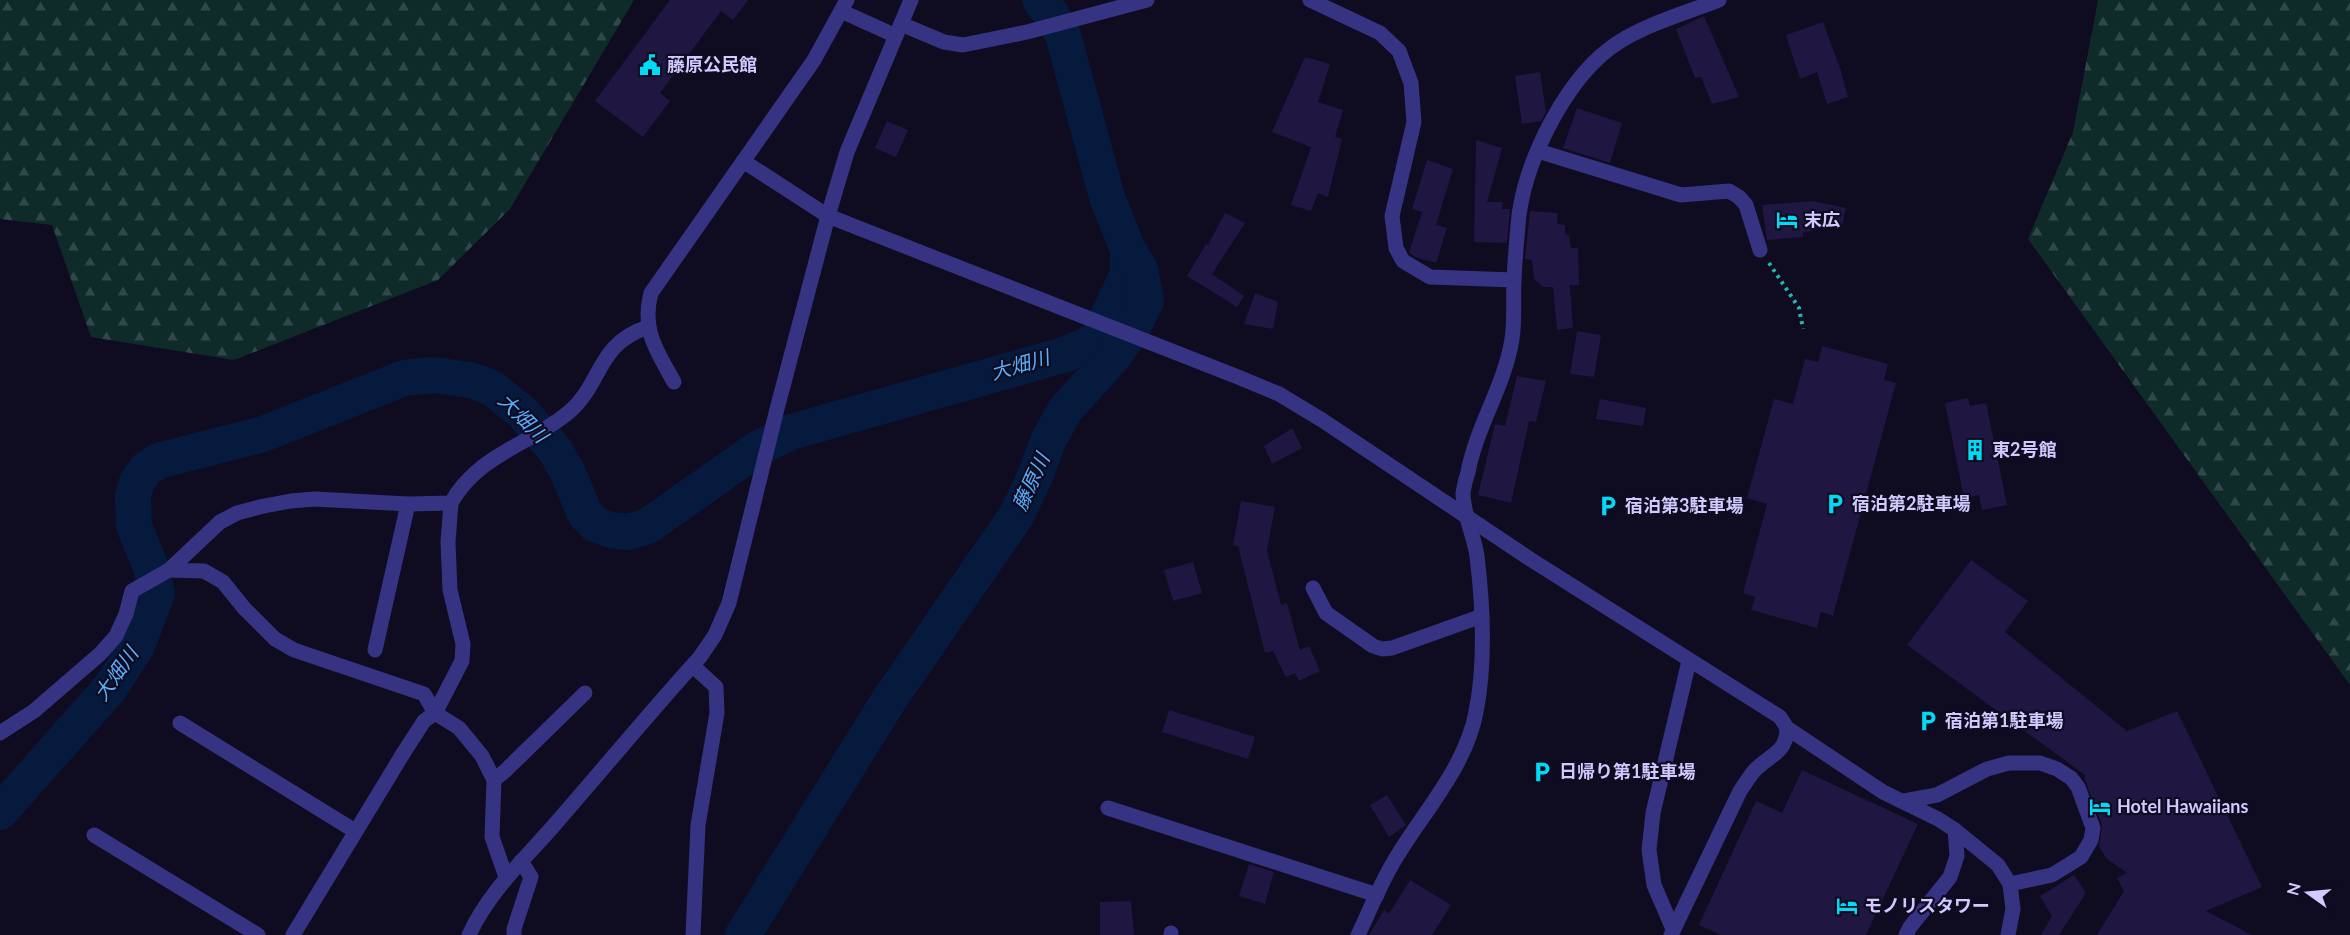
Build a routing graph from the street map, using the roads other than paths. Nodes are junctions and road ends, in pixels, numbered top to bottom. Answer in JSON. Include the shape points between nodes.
{"nodes":[{"id":1,"x":911,"y":0,"type":"edge"},
{"id":2,"x":1147,"y":0,"type":"edge"},
{"id":3,"x":1310,"y":0,"type":"edge"},
{"id":4,"x":1719,"y":0,"type":"edge"},
{"id":5,"x":844,"y":5,"type":"edge"},
{"id":6,"x":898,"y":30,"type":"junction"},
{"id":7,"x":1538,"y":151,"type":"junction"},
{"id":8,"x":743,"y":161,"type":"junction"},
{"id":9,"x":828,"y":216,"type":"junction"},
{"id":10,"x":1760,"y":250,"type":"road end"},
{"id":11,"x":1514,"y":280,"type":"junction"},
{"id":12,"x":648,"y":327,"type":"junction"},
{"id":13,"x":674,"y":382,"type":"dead end"},
{"id":14,"x":451,"y":503,"type":"junction"},
{"id":15,"x":408,"y":504,"type":"junction"},
{"id":16,"x":1467,"y":516,"type":"junction"},
{"id":17,"x":166,"y":572,"type":"junction"},
{"id":18,"x":1313,"y":588,"type":"dead end"},
{"id":19,"x":1482,"y":616,"type":"junction"},
{"id":20,"x":375,"y":650,"type":"dead end"},
{"id":21,"x":1689,"y":661,"type":"junction"},
{"id":22,"x":693,"y":666,"type":"junction"},
{"id":23,"x":585,"y":693,"type":"dead end"},
{"id":24,"x":435,"y":713,"type":"junction"},
{"id":25,"x":180,"y":723,"type":"dead end"},
{"id":26,"x":1787,"y":728,"type":"junction"},
{"id":27,"x":0,"y":733,"type":"edge"},
{"id":28,"x":494,"y":780,"type":"junction"},
{"id":29,"x":1904,"y":801,"type":"junction"},
{"id":30,"x":1108,"y":808,"type":"dead end"},
{"id":31,"x":1955,"y":830,"type":"junction"},
{"id":32,"x":355,"y":831,"type":"junction"},
{"id":33,"x":94,"y":835,"type":"dead end"},
{"id":34,"x":521,"y":861,"type":"junction"},
{"id":35,"x":506,"y":877,"type":"junction"},
{"id":36,"x":2010,"y":884,"type":"junction"},
{"id":37,"x":1377,"y":895,"type":"junction"},
{"id":38,"x":1672,"y":932,"type":"edge"},
{"id":39,"x":258,"y":935,"type":"edge"},
{"id":40,"x":293,"y":935,"type":"edge"},
{"id":41,"x":470,"y":935,"type":"edge"},
{"id":42,"x":514,"y":935,"type":"edge"},
{"id":43,"x":693,"y":935,"type":"edge"},
{"id":44,"x":1358,"y":935,"type":"edge"},
{"id":45,"x":1906,"y":935,"type":"edge"},
{"id":46,"x":2008,"y":935,"type":"edge"}],
"edges":[{"from":1,"to":6,"type":"street"},
{"from":2,"to":6,"type":"street","via":[[963,45]]},
{"from":3,"to":11,"type":"street","via":[[1380,33],[1399,51],[1411,83],[1414,123],[1392,216],[1396,248],[1403,261],[1430,277]]},
{"from":4,"to":7,"type":"street","via":[[1621,40],[1599,56],[1563,104]]},
{"from":5,"to":6,"type":"street"},
{"from":5,"to":8,"type":"street","via":[[814,60]]},
{"from":6,"to":9,"type":"street","via":[[847,152]]},
{"from":7,"to":10,"type":"street","via":[[1681,195],[1729,191],[1746,205]]},
{"from":7,"to":11,"type":"street","via":[[1519,213]]},
{"from":8,"to":9,"type":"street"},
{"from":8,"to":12,"type":"street","via":[[651,293]]},
{"from":9,"to":16,"type":"street","via":[[1279,394]]},
{"from":9,"to":22,"type":"street","via":[[729,603],[715,635]]},
{"from":11,"to":16,"type":"street","via":[[1512,338],[1503,375],[1469,463],[1463,493]]},
{"from":12,"to":13,"type":"street"},
{"from":12,"to":14,"type":"street","via":[[619,341],[570,411],[475,472]]},
{"from":14,"to":15,"type":"street"},
{"from":14,"to":24,"type":"street","via":[[450,590],[463,644],[462,661]]},
{"from":15,"to":17,"type":"street","via":[[315,499],[237,513],[220,522]]},
{"from":15,"to":20,"type":"street"},
{"from":16,"to":19,"type":"street","via":[[1476,554]]},
{"from":16,"to":21,"type":"street"},
{"from":17,"to":24,"type":"street","via":[[204,571],[224,582],[275,639],[324,662],[424,694]]},
{"from":17,"to":27,"type":"street","via":[[132,591],[116,636],[99,654],[34,711]]},
{"from":18,"to":19,"type":"street","via":[[1326,613],[1382,649]]},
{"from":19,"to":37,"type":"street","via":[[1479,693],[1470,735]]},
{"from":21,"to":26,"type":"street","via":[[1780,717]]},
{"from":21,"to":38,"type":"street","via":[[1653,813],[1649,850],[1654,885]]},
{"from":22,"to":34,"type":"street"},
{"from":22,"to":43,"type":"street","via":[[717,687],[717,713],[698,825]]},
{"from":23,"to":28,"type":"street"},
{"from":24,"to":28,"type":"street","via":[[459,728],[482,756]]},
{"from":24,"to":32,"type":"street","via":[[424,721]]},
{"from":25,"to":32,"type":"street"},
{"from":26,"to":29,"type":"street","via":[[1883,792]]},
{"from":26,"to":38,"type":"street","via":[[1787,740],[1740,791]]},
{"from":28,"to":35,"type":"street","via":[[492,837]]},
{"from":29,"to":31,"type":"street"},
{"from":29,"to":36,"type":"street","via":[[1937,795],[1987,769],[2009,763],[2040,763],[2071,778],[2093,828],[2091,840],[2081,857],[2052,874]]},
{"from":30,"to":37,"type":"street"},
{"from":31,"to":36,"type":"street","via":[[1998,865]]},
{"from":31,"to":45,"type":"street","via":[[1957,856],[1950,878]]},
{"from":32,"to":40,"type":"street"},
{"from":33,"to":39,"type":"street"},
{"from":34,"to":35,"type":"street"},
{"from":34,"to":42,"type":"street","via":[[531,878]]},
{"from":35,"to":41,"type":"street"},
{"from":36,"to":46,"type":"street","via":[[2013,909]]},
{"from":37,"to":44,"type":"street"}]}
